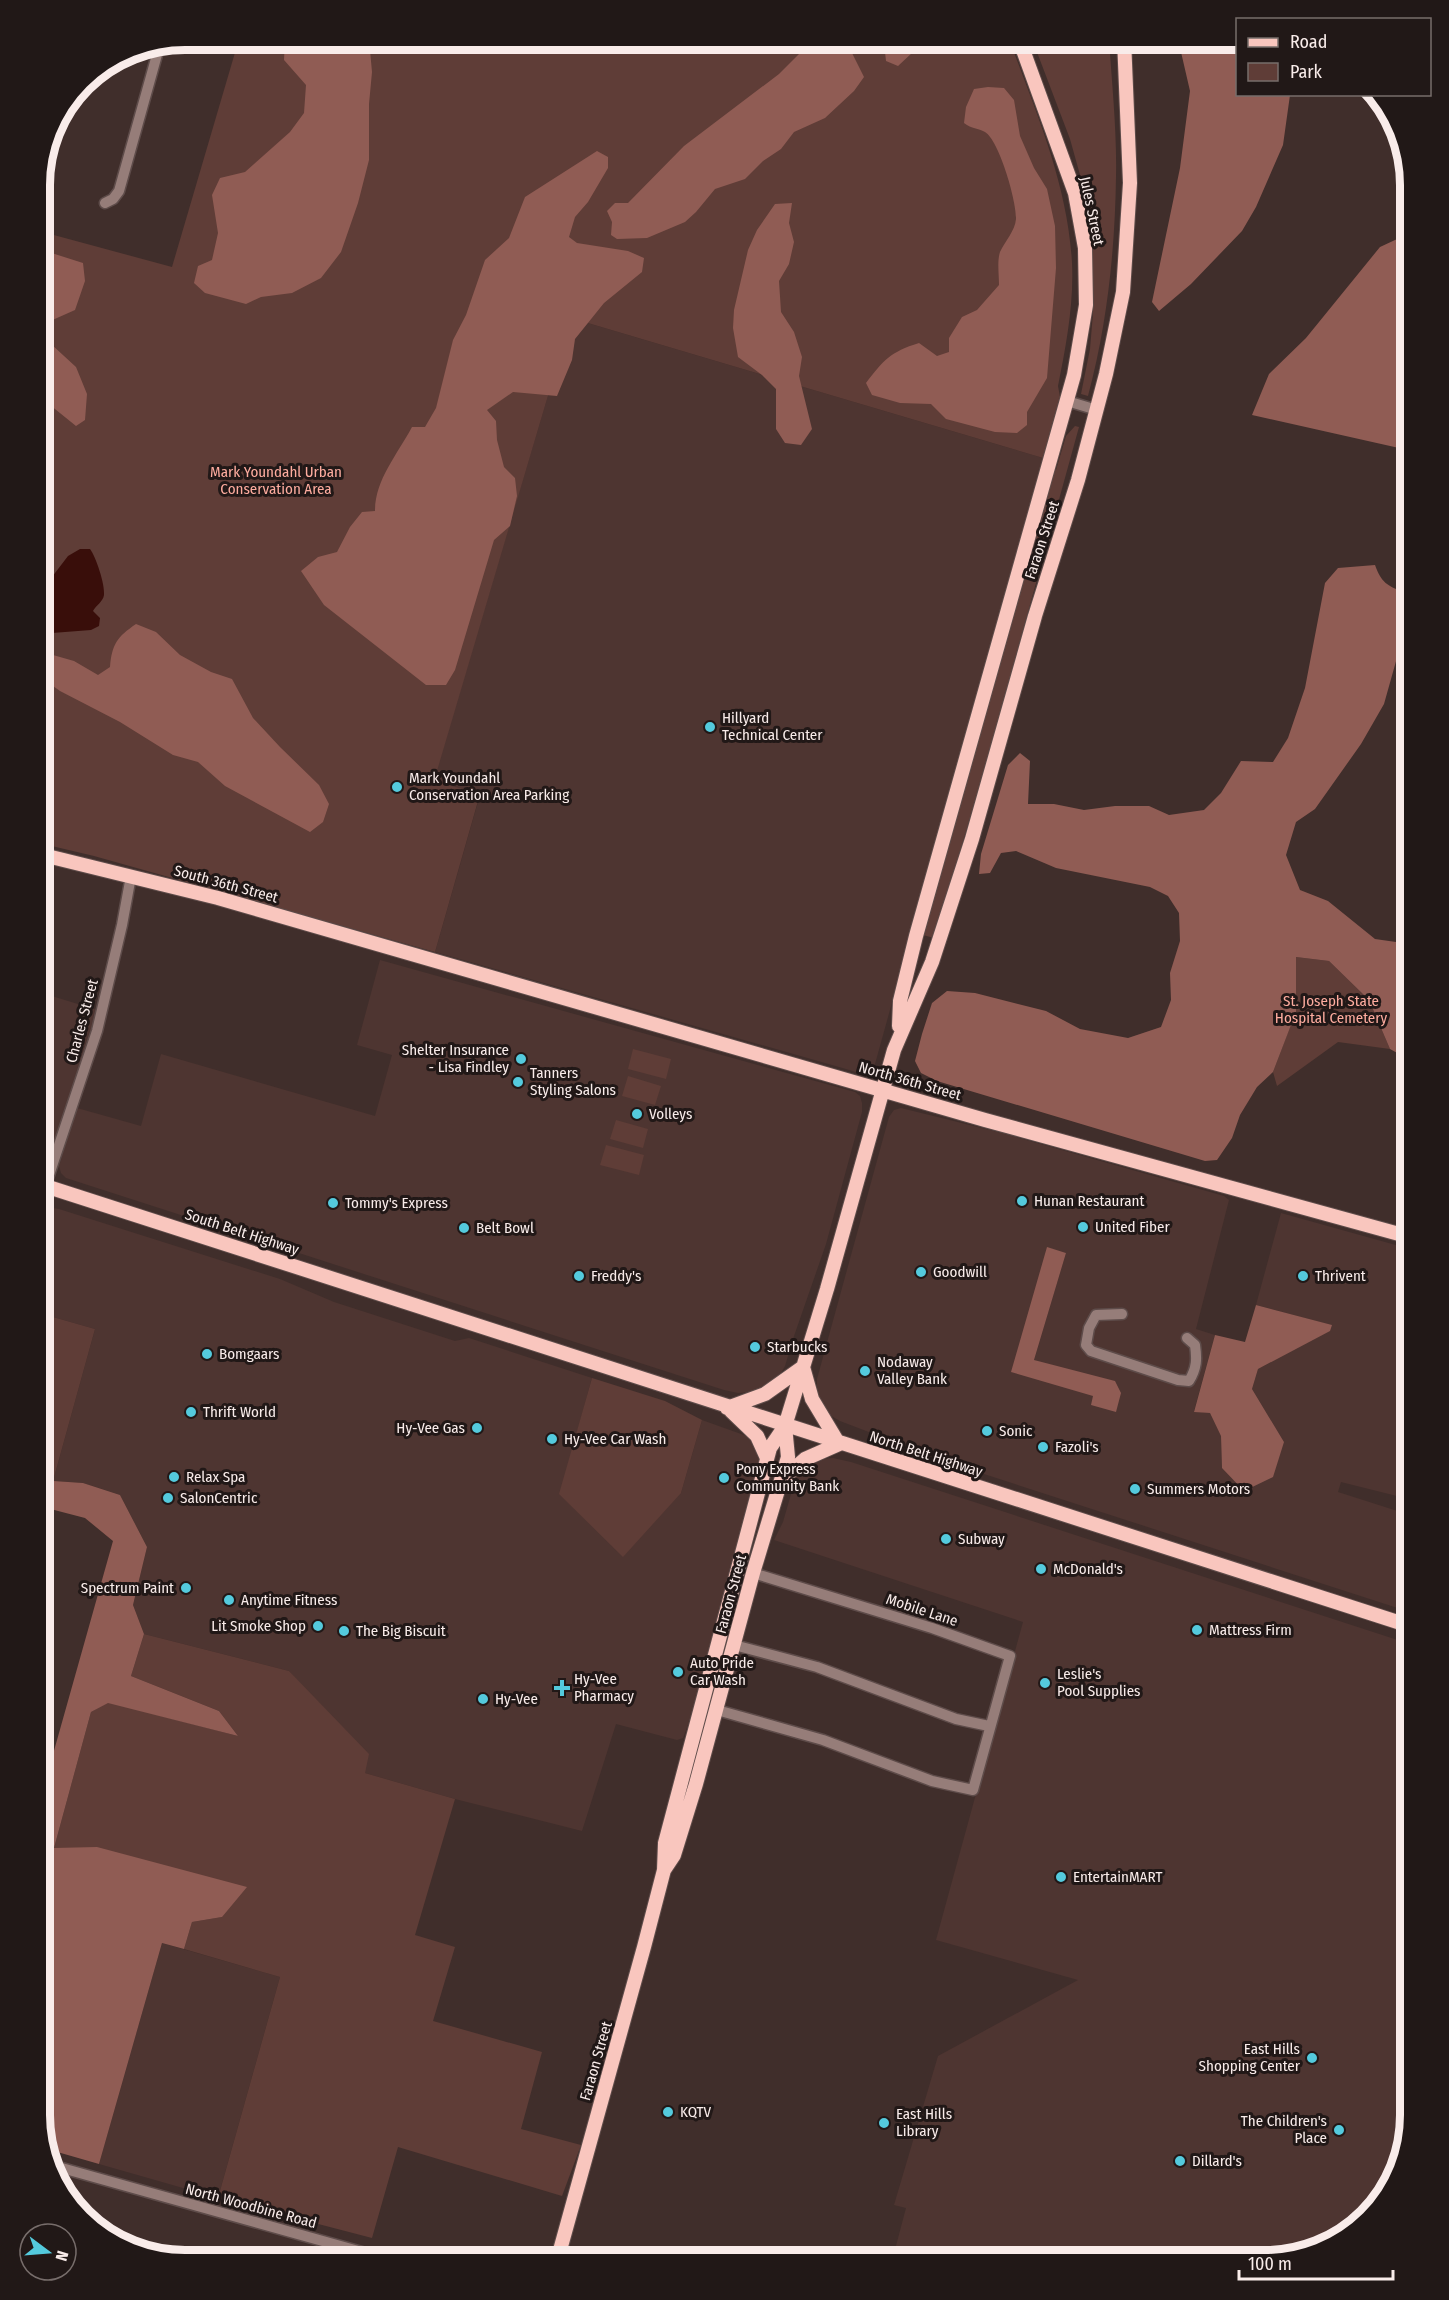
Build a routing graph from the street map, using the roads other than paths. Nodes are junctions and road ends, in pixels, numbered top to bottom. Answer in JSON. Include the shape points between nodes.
{"nodes":[{"id":1,"x":1023,"y":50,"type":"edge"},
{"id":2,"x":1124,"y":50,"type":"edge"},
{"id":3,"x":158,"y":52,"type":"edge"},
{"id":4,"x":105,"y":203,"type":"dead end"},
{"id":5,"x":1067,"y":401,"type":"junction"},
{"id":6,"x":1097,"y":410,"type":"junction"},
{"id":7,"x":50,"y":857,"type":"edge"},
{"id":8,"x":131,"y":876,"type":"junction"},
{"id":9,"x":403,"y":952,"type":"joint"},
{"id":10,"x":899,"y":1034,"type":"junction"},
{"id":11,"x":883,"y":1090,"type":"junction"},
{"id":12,"x":50,"y":1168,"type":"edge"},
{"id":13,"x":50,"y":1188,"type":"edge"},
{"id":14,"x":1400,"y":1234,"type":"edge"},
{"id":15,"x":434,"y":1311,"type":"joint"},
{"id":16,"x":1122,"y":1314,"type":"dead end"},
{"id":17,"x":1187,"y":1338,"type":"dead end"},
{"id":18,"x":803,"y":1367,"type":"junction"},
{"id":19,"x":727,"y":1408,"type":"junction"},
{"id":20,"x":785,"y":1426,"type":"junction"},
{"id":21,"x":839,"y":1444,"type":"junction"},
{"id":22,"x":767,"y":1458,"type":"junction"},
{"id":23,"x":781,"y":1480,"type":"junction"},
{"id":24,"x":753,"y":1573,"type":"junction"},
{"id":25,"x":1400,"y":1623,"type":"edge"},
{"id":26,"x":734,"y":1646,"type":"junction"},
{"id":27,"x":717,"y":1710,"type":"junction"},
{"id":28,"x":989,"y":1726,"type":"junction"},
{"id":29,"x":664,"y":1870,"type":"junction"},
{"id":30,"x":60,"y":2168,"type":"edge"},
{"id":31,"x":354,"y":2250,"type":"edge"},
{"id":32,"x":560,"y":2250,"type":"edge"}],
"edges":[{"from":1,"to":5,"type":"main road","name":"Jules Street","via":[[1075,193],[1085,248],[1086,305]]},
{"from":2,"to":6,"type":"main road","name":"Faraon Street","via":[[1130,183],[1123,292]]},
{"from":3,"to":4,"type":"street","via":[[119,191]]},
{"from":5,"to":6,"type":"street"},
{"from":5,"to":10,"type":"main road","name":"Faraon Street","via":[[916,936],[900,1000]]},
{"from":6,"to":10,"type":"main road","name":"Faraon Street","via":[[972,839],[932,962]]},
{"from":7,"to":8,"type":"main road","name":"South 36th Street"},
{"from":8,"to":9,"type":"main road","name":"South 36th Street"},
{"from":8,"to":12,"type":"street","name":"Charles Street","via":[[97,1031]]},
{"from":9,"to":11,"type":"main road","name":"North 36th Street"},
{"from":10,"to":11,"type":"main road","name":"Faraon Street"},
{"from":11,"to":14,"type":"main road","name":"North 36th Street"},
{"from":11,"to":18,"type":"main road","name":"Faraon Street"},
{"from":13,"to":15,"type":"main road","name":"South Belt Highway"},
{"from":15,"to":19,"type":"main road","name":"North Belt Highway"},
{"from":16,"to":17,"type":"street","via":[[1096,1315],[1086,1345],[1091,1351],[1178,1380],[1189,1380],[1196,1370],[1197,1357],[1195,1345]]},
{"from":18,"to":19,"type":"main road","via":[[765,1394]]},
{"from":18,"to":20,"type":"main road","name":"Faraon Street"},
{"from":18,"to":21,"type":"main road","via":[[812,1399]]},
{"from":19,"to":20,"type":"main road","name":"North Belt Highway"},
{"from":19,"to":22,"type":"main road","via":[[757,1436]]},
{"from":20,"to":21,"type":"main road","name":"North Belt Highway"},
{"from":20,"to":22,"type":"main road","name":"Faraon Street"},
{"from":20,"to":23,"type":"main road","name":"Faraon Street","via":[[788,1457]]},
{"from":21,"to":23,"type":"main road","via":[[805,1459]]},
{"from":21,"to":25,"type":"main road","name":"North Belt Highway"},
{"from":22,"to":29,"type":"main road","name":"Faraon Street","via":[[665,1843]]},
{"from":23,"to":24,"type":"main road","name":"Faraon Street"},
{"from":24,"to":26,"type":"main road","name":"Faraon Street"},
{"from":24,"to":28,"type":"street","name":"Mobile Lane","via":[[1010,1656]]},
{"from":26,"to":27,"type":"main road","name":"Faraon Street"},
{"from":26,"to":28,"type":"street","via":[[817,1667],[956,1719]]},
{"from":27,"to":28,"type":"street","name":"Mobile Lane","via":[[823,1740],[932,1781],[972,1790]]},
{"from":27,"to":29,"type":"main road","name":"Faraon Street","via":[[674,1856]]},
{"from":29,"to":32,"type":"main road","name":"Faraon Street"},
{"from":30,"to":31,"type":"street","name":"North Woodbine Road"}]}
